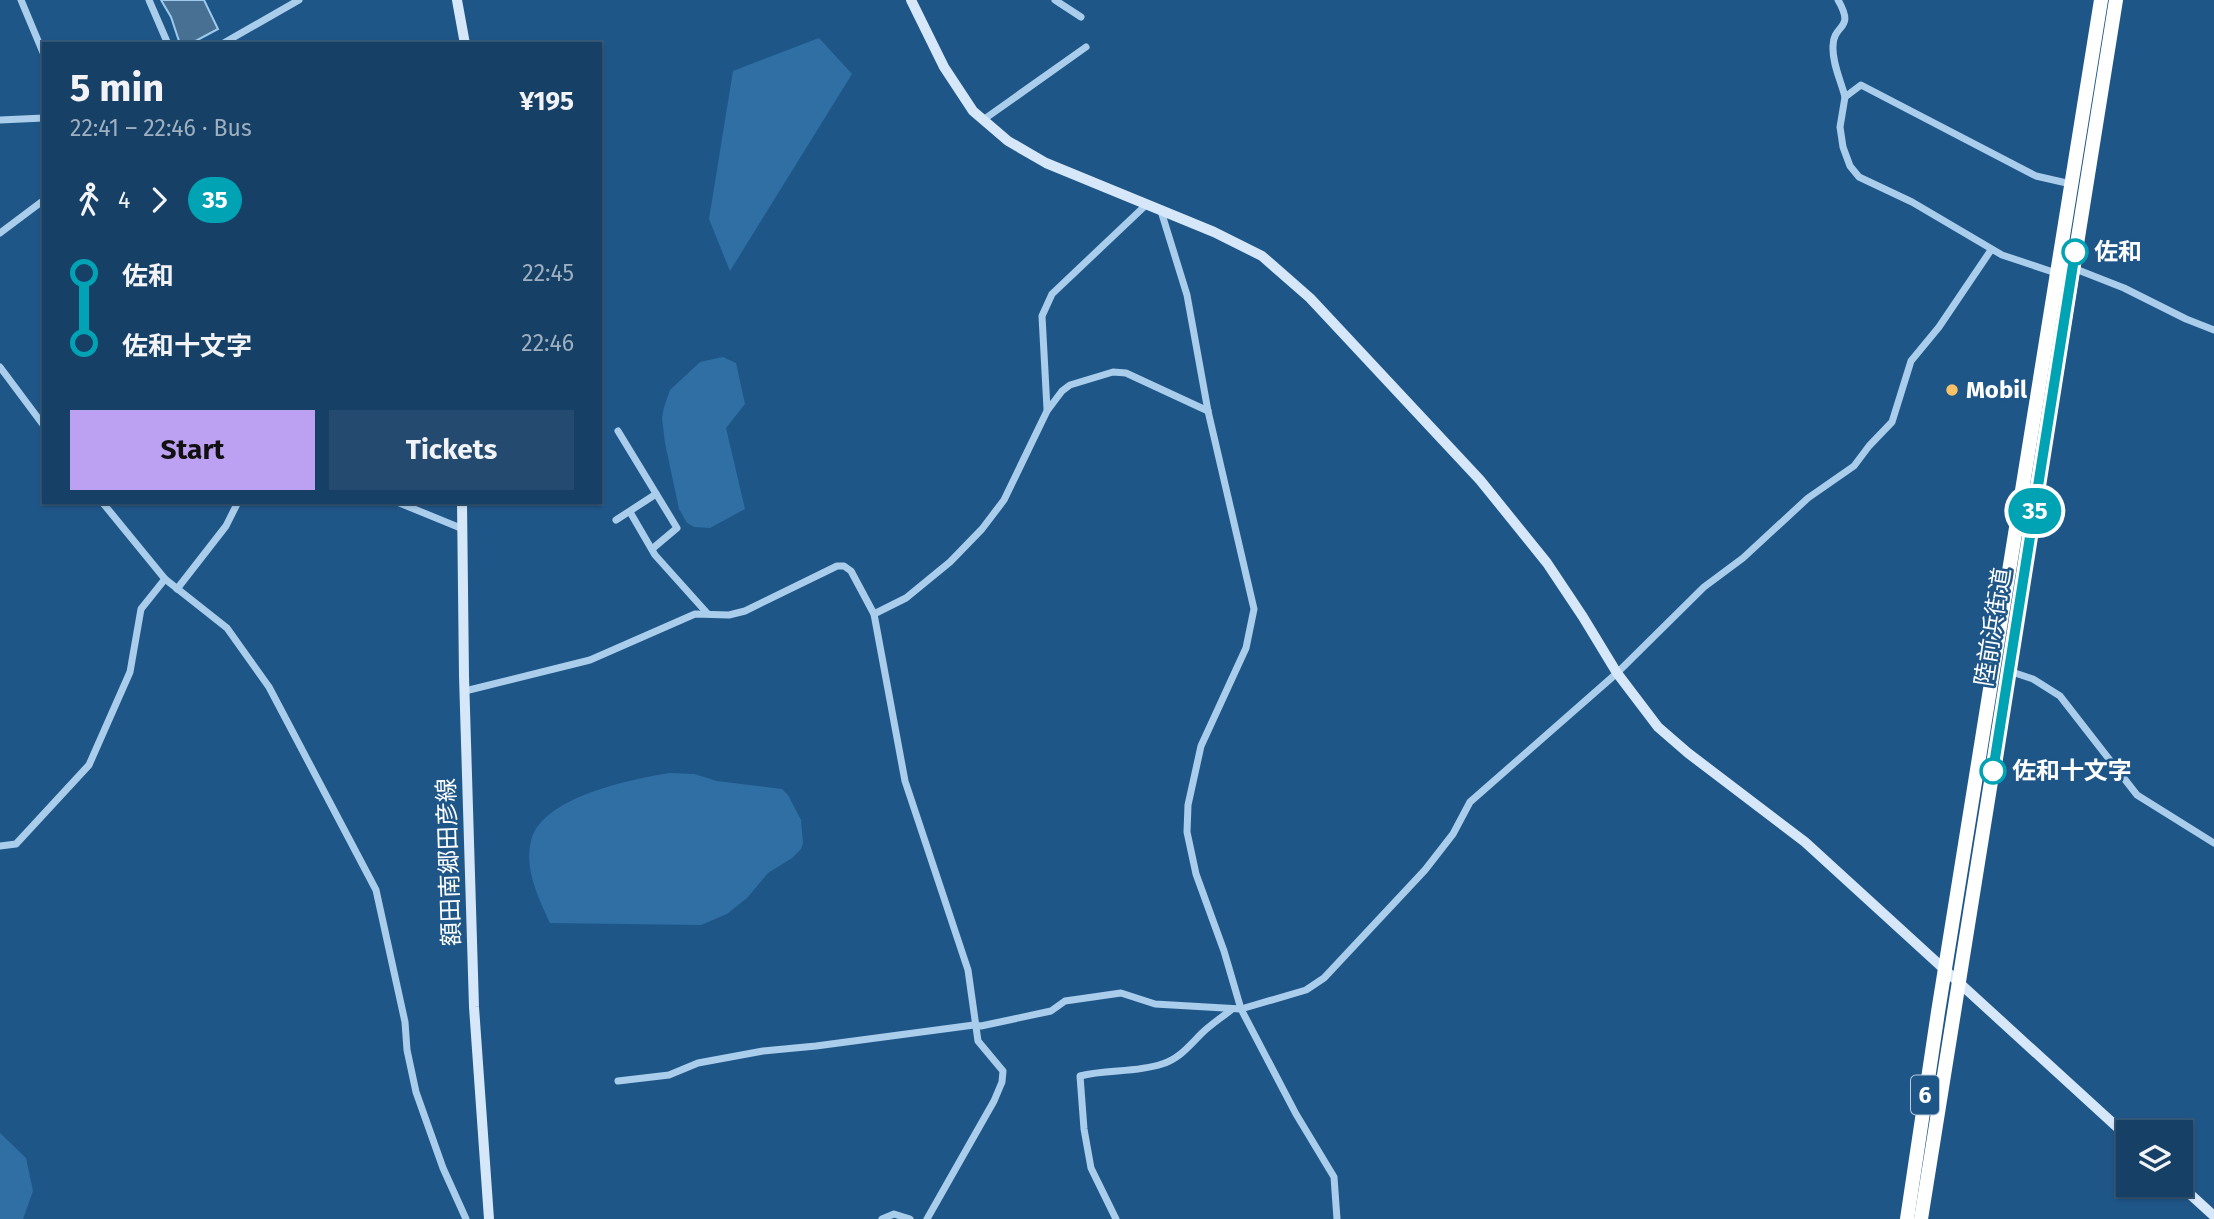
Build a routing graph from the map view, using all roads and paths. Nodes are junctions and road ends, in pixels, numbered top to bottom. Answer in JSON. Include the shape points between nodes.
{"nodes":[{"id":1,"x":21,"y":0,"type":"edge"},
{"id":2,"x":149,"y":0,"type":"edge"},
{"id":3,"x":299,"y":0,"type":"edge"},
{"id":4,"x":457,"y":0,"type":"edge"},
{"id":5,"x":1055,"y":0,"type":"edge"},
{"id":6,"x":1838,"y":0,"type":"edge"},
{"id":7,"x":2101,"y":0,"type":"edge"},
{"id":8,"x":2116,"y":0,"type":"edge"},
{"id":9,"x":913,"y":1,"type":"edge"},
{"id":10,"x":1081,"y":17,"type":"dead end"},
{"id":11,"x":167,"y":42,"type":"edge"},
{"id":12,"x":226,"y":42,"type":"edge"},
{"id":13,"x":465,"y":42,"type":"edge"},
{"id":14,"x":1086,"y":47,"type":"dead end"},
{"id":15,"x":42,"y":50,"type":"edge"},
{"id":16,"x":1845,"y":97,"type":"junction"},
{"id":17,"x":42,"y":118,"type":"edge"},
{"id":18,"x":0,"y":120,"type":"edge"},
{"id":19,"x":983,"y":120,"type":"junction"},
{"id":20,"x":2071,"y":184,"type":"junction"},
{"id":21,"x":42,"y":202,"type":"edge"},
{"id":22,"x":1147,"y":204,"type":"junction"},
{"id":23,"x":1161,"y":211,"type":"junction"},
{"id":24,"x":0,"y":233,"type":"edge"},
{"id":25,"x":1992,"y":250,"type":"junction"},
{"id":26,"x":2073,"y":268,"type":"junction"},
{"id":27,"x":2056,"y":273,"type":"junction"},
{"id":28,"x":2214,"y":330,"type":"edge"},
{"id":29,"x":0,"y":367,"type":"edge"},
{"id":30,"x":1047,"y":411,"type":"junction"},
{"id":31,"x":1208,"y":411,"type":"junction"},
{"id":32,"x":42,"y":423,"type":"edge"},
{"id":33,"x":618,"y":431,"type":"dead end"},
{"id":34,"x":656,"y":494,"type":"junction"},
{"id":35,"x":104,"y":504,"type":"edge"},
{"id":36,"x":237,"y":504,"type":"edge"},
{"id":37,"x":402,"y":504,"type":"edge"},
{"id":38,"x":463,"y":504,"type":"edge"},
{"id":39,"x":630,"y":512,"type":"junction"},
{"id":40,"x":616,"y":520,"type":"dead end"},
{"id":41,"x":463,"y":529,"type":"junction"},
{"id":42,"x":652,"y":549,"type":"junction"},
{"id":43,"x":166,"y":579,"type":"junction"},
{"id":44,"x":177,"y":589,"type":"junction"},
{"id":45,"x":708,"y":613,"type":"junction"},
{"id":46,"x":874,"y":614,"type":"junction"},
{"id":47,"x":2009,"y":671,"type":"junction"},
{"id":48,"x":1617,"y":673,"type":"junction"},
{"id":49,"x":465,"y":691,"type":"junction"},
{"id":50,"x":2214,"y":843,"type":"edge"},
{"id":51,"x":0,"y":846,"type":"edge"},
{"id":52,"x":1945,"y":972,"type":"junction"},
{"id":53,"x":1959,"y":983,"type":"junction"},
{"id":54,"x":1241,"y":1009,"type":"junction"},
{"id":55,"x":1231,"y":1010,"type":"junction"},
{"id":56,"x":974,"y":1025,"type":"junction"},
{"id":57,"x":618,"y":1081,"type":"dead end"},
{"id":58,"x":2116,"y":1126,"type":"edge"},
{"id":59,"x":2192,"y":1197,"type":"edge"},
{"id":60,"x":2209,"y":1215,"type":"edge"},
{"id":61,"x":466,"y":1219,"type":"edge"},
{"id":62,"x":489,"y":1219,"type":"edge"},
{"id":63,"x":882,"y":1219,"type":"edge"},
{"id":64,"x":910,"y":1219,"type":"edge"},
{"id":65,"x":927,"y":1219,"type":"edge"},
{"id":66,"x":1116,"y":1219,"type":"edge"},
{"id":67,"x":1337,"y":1219,"type":"edge"},
{"id":68,"x":1907,"y":1219,"type":"edge"},
{"id":69,"x":1921,"y":1219,"type":"edge"}],
"edges":[{"from":1,"to":15,"type":"street"},
{"from":2,"to":11,"type":"street"},
{"from":3,"to":12,"type":"street"},
{"from":4,"to":13,"type":"street"},
{"from":5,"to":10,"type":"street"},
{"from":6,"to":16,"type":"street","via":[[1846,14],[1832,44]]},
{"from":7,"to":20,"type":"highway","name":"陸前浜街道","number":"6"},
{"from":8,"to":26,"type":"highway","name":"陸前浜街道","number":"6"},
{"from":9,"to":19,"type":"street","via":[[944,67]]},
{"from":14,"to":19,"type":"street"},
{"from":16,"to":20,"type":"street","via":[[1861,85],[2036,176]]},
{"from":16,"to":25,"type":"street","via":[[1840,127],[1843,147],[1859,177],[1912,202]]},
{"from":17,"to":18,"type":"street"},
{"from":19,"to":22,"type":"street","via":[[1046,163]]},
{"from":20,"to":27,"type":"highway","name":"陸前浜街道","number":"6"},
{"from":21,"to":24,"type":"street"},
{"from":22,"to":23,"type":"street"},
{"from":22,"to":30,"type":"street","via":[[1052,294],[1042,316]]},
{"from":23,"to":31,"type":"street","via":[[1187,295]]},
{"from":23,"to":48,"type":"street","via":[[1262,256],[1310,298],[1480,480],[1547,564]]},
{"from":25,"to":27,"type":"street"},
{"from":25,"to":48,"type":"street","via":[[1911,361],[1892,422],[1854,466],[1808,498],[1704,587]]},
{"from":26,"to":27,"type":"street"},
{"from":26,"to":28,"type":"street"},
{"from":26,"to":47,"type":"highway","name":"陸前浜街道","number":"6"},
{"from":27,"to":52,"type":"highway","name":"陸前浜街道","number":"6"},
{"from":29,"to":32,"type":"street"},
{"from":30,"to":31,"type":"street","via":[[1070,385],[1113,372],[1126,373]]},
{"from":30,"to":46,"type":"street","via":[[1004,500],[982,528],[906,598]]},
{"from":31,"to":54,"type":"street","via":[[1254,609],[1246,648],[1201,746],[1187,832],[1196,874]]},
{"from":33,"to":34,"type":"street"},
{"from":34,"to":39,"type":"street"},
{"from":34,"to":42,"type":"street","via":[[677,528]]},
{"from":35,"to":43,"type":"street"},
{"from":36,"to":44,"type":"street","via":[[226,526]]},
{"from":37,"to":41,"type":"street"},
{"from":38,"to":41,"type":"street","name":"額田南郷田彦線"},
{"from":39,"to":40,"type":"street"},
{"from":39,"to":42,"type":"street"},
{"from":41,"to":49,"type":"street","name":"額田南郷田彦線"},
{"from":42,"to":45,"type":"street"},
{"from":43,"to":44,"type":"street"},
{"from":43,"to":51,"type":"street","via":[[141,609],[130,672],[89,765],[16,844]]},
{"from":44,"to":61,"type":"street","via":[[227,628],[269,687],[376,890],[416,1092]]},
{"from":45,"to":46,"type":"street","via":[[745,611],[844,566],[851,570]]},
{"from":45,"to":49,"type":"street","via":[[695,614],[590,660]]},
{"from":46,"to":56,"type":"street","via":[[905,781],[968,970]]},
{"from":47,"to":50,"type":"street","via":[[2033,678],[2060,696],[2137,795]]},
{"from":47,"to":53,"type":"highway","name":"陸前浜街道","number":"6"},
{"from":48,"to":52,"type":"street","via":[[1658,727],[1805,842]]},
{"from":48,"to":54,"type":"street","via":[[1470,802],[1425,870],[1324,978],[1306,990]]},
{"from":49,"to":62,"type":"street","name":"額田南郷田彦線","via":[[474,1007]]},
{"from":52,"to":53,"type":"street"},
{"from":52,"to":68,"type":"highway","name":"陸前浜街道","number":"6"},
{"from":53,"to":58,"type":"street"},
{"from":53,"to":69,"type":"highway","name":"陸前浜街道","number":"6"},
{"from":54,"to":55,"type":"street"},
{"from":54,"to":67,"type":"street","via":[[1334,1177]]},
{"from":55,"to":56,"type":"street","via":[[1155,1004],[1121,993],[1065,1001],[1051,1011]]},
{"from":55,"to":66,"type":"street","via":[[1164,1064],[1080,1076],[1091,1168]]},
{"from":56,"to":57,"type":"street","via":[[763,1051],[698,1062],[669,1075]]},
{"from":56,"to":65,"type":"street","via":[[978,1041],[1003,1071],[1002,1082]]},
{"from":59,"to":60,"type":"street"},
{"from":63,"to":64,"type":"street","via":[[894,1214]]}]}
